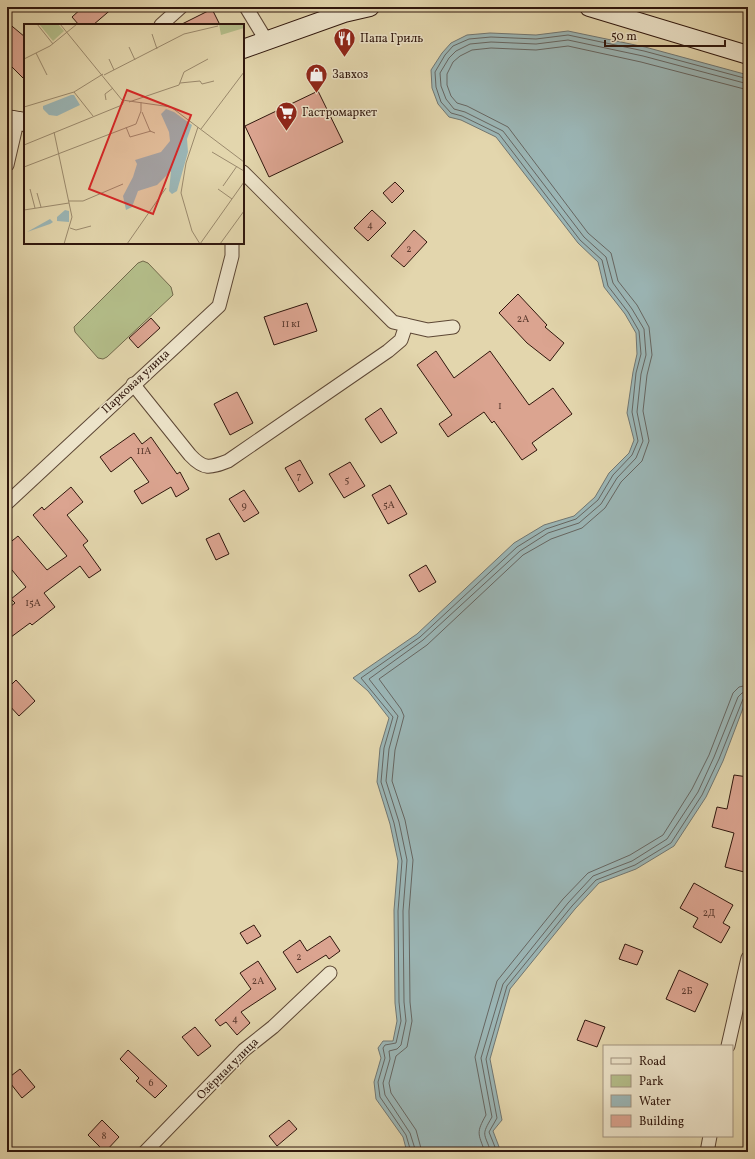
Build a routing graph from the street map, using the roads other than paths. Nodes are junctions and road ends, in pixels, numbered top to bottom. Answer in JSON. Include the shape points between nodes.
{"nodes":[{"id":1,"x":181,"y":7,"type":"edge"},
{"id":2,"x":246,"y":7,"type":"edge"},
{"id":3,"x":370,"y":7,"type":"edge"},
{"id":4,"x":589,"y":7,"type":"edge"},
{"id":5,"x":162,"y":24,"type":"edge"},
{"id":6,"x":266,"y":40,"type":"junction"},
{"id":7,"x":244,"y":49,"type":"edge"},
{"id":8,"x":748,"y":55,"type":"edge"},
{"id":9,"x":16,"y":121,"type":"edge"},
{"id":10,"x":7,"y":165,"type":"edge"},
{"id":11,"x":244,"y":173,"type":"edge"},
{"id":12,"x":232,"y":244,"type":"edge"},
{"id":13,"x":406,"y":325,"type":"junction"},
{"id":14,"x":453,"y":327,"type":"dead end"},
{"id":15,"x":133,"y":384,"type":"junction"},
{"id":16,"x":7,"y":503,"type":"edge"},
{"id":17,"x":748,"y":958,"type":"edge"},
{"id":18,"x":330,"y":973,"type":"dead end"},
{"id":19,"x":728,"y":1045,"type":"edge"},
{"id":20,"x":710,"y":1137,"type":"edge"},
{"id":21,"x":144,"y":1152,"type":"edge"},
{"id":22,"x":707,"y":1152,"type":"edge"}],
"edges":[{"from":1,"to":5,"type":"street"},
{"from":2,"to":6,"type":"street"},
{"from":3,"to":6,"type":"street","via":[[344,13]]},
{"from":4,"to":8,"type":"street"},
{"from":6,"to":7,"type":"street"},
{"from":9,"to":10,"type":"street"},
{"from":11,"to":13,"type":"street","via":[[393,322]]},
{"from":12,"to":15,"type":"street","name":"Парковая улица","via":[[232,256],[218,306]]},
{"from":13,"to":14,"type":"street","via":[[428,330]]},
{"from":13,"to":15,"type":"street","via":[[401,340],[388,351],[228,461],[211,467],[198,464]]},
{"from":15,"to":16,"type":"street","name":"Парковая улица"},
{"from":17,"to":19,"type":"street"},
{"from":18,"to":21,"type":"street","name":"Озёрная улица","via":[[273,1027],[244,1050]]},
{"from":20,"to":22,"type":"street"}]}
